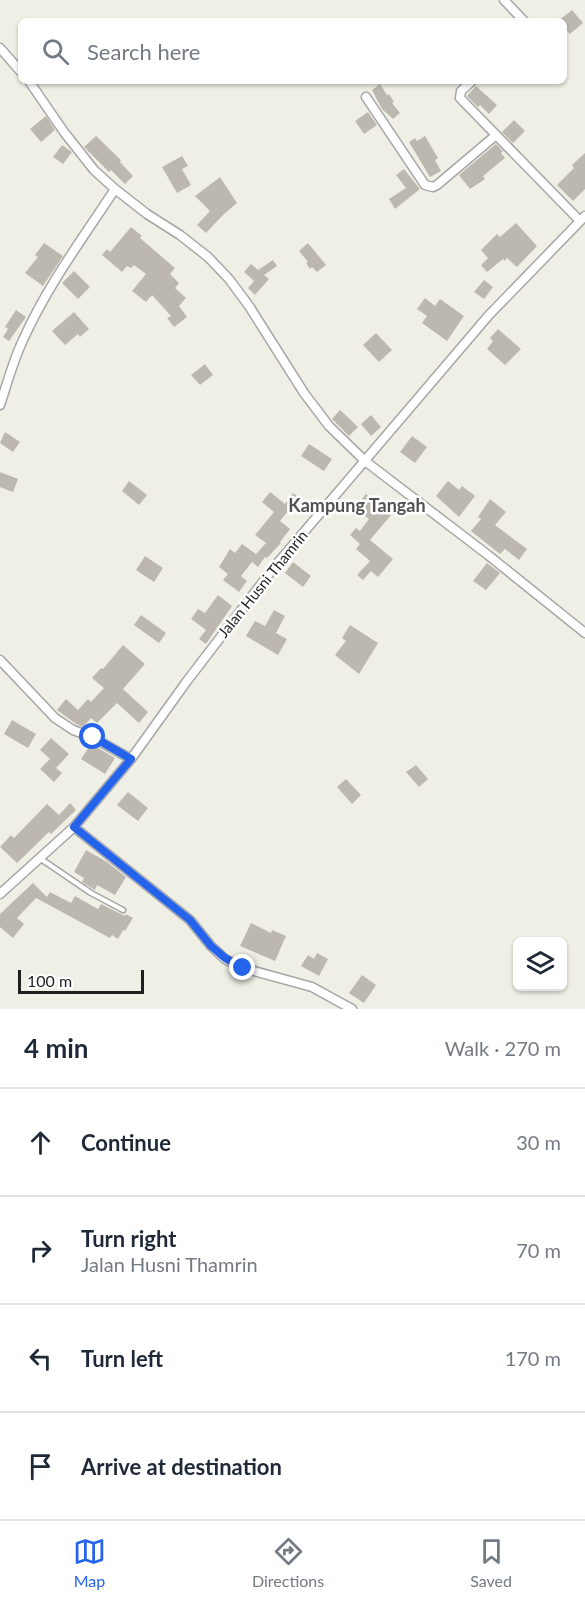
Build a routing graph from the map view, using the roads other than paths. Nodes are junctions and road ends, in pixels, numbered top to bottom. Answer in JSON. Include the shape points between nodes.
{"nodes":[{"id":1,"x":504,"y":0,"type":"edge"},
{"id":2,"x":521,"y":18,"type":"edge"},
{"id":3,"x":0,"y":48,"type":"edge"},
{"id":4,"x":18,"y":69,"type":"edge"},
{"id":5,"x":31,"y":84,"type":"edge"},
{"id":6,"x":469,"y":84,"type":"edge"},
{"id":7,"x":366,"y":97,"type":"dead end"},
{"id":8,"x":495,"y":136,"type":"junction"},
{"id":9,"x":115,"y":189,"type":"junction"},
{"id":10,"x":582,"y":219,"type":"edge"},
{"id":11,"x":0,"y":405,"type":"edge"},
{"id":12,"x":365,"y":461,"type":"junction"},
{"id":13,"x":585,"y":633,"type":"edge"},
{"id":14,"x":0,"y":660,"type":"edge"},
{"id":15,"x":131,"y":759,"type":"junction"},
{"id":16,"x":74,"y":827,"type":"junction"},
{"id":17,"x":40,"y":858,"type":"junction"},
{"id":18,"x":0,"y":894,"type":"edge"},
{"id":19,"x":123,"y":910,"type":"dead end"},
{"id":20,"x":352,"y":1009,"type":"edge"}],
"edges":[{"from":1,"to":2,"type":"street"},
{"from":3,"to":4,"type":"street"},
{"from":5,"to":9,"type":"street","via":[[94,170]]},
{"from":6,"to":8,"type":"street","via":[[460,98]]},
{"from":7,"to":8,"type":"street","via":[[429,187],[437,186]]},
{"from":8,"to":10,"type":"street"},
{"from":9,"to":11,"type":"street","via":[[60,272],[22,341]]},
{"from":9,"to":12,"type":"street","via":[[208,257],[229,279],[304,393],[329,426]]},
{"from":10,"to":12,"type":"street","name":"Jalan Husni Thamrin","via":[[489,315]]},
{"from":12,"to":13,"type":"street"},
{"from":12,"to":15,"type":"street","name":"Jalan Husni Thamrin","via":[[275,566]]},
{"from":14,"to":15,"type":"street","via":[[55,718]]},
{"from":15,"to":16,"type":"street","name":"Jalan Husni Thamrin"},
{"from":16,"to":17,"type":"street","name":"Jalan Husni Thamrin"},
{"from":16,"to":20,"type":"street","via":[[190,920],[225,958],[243,968],[312,987]]},
{"from":17,"to":18,"type":"street","name":"Jalan Husni Thamrin"},
{"from":17,"to":19,"type":"lane"}]}
